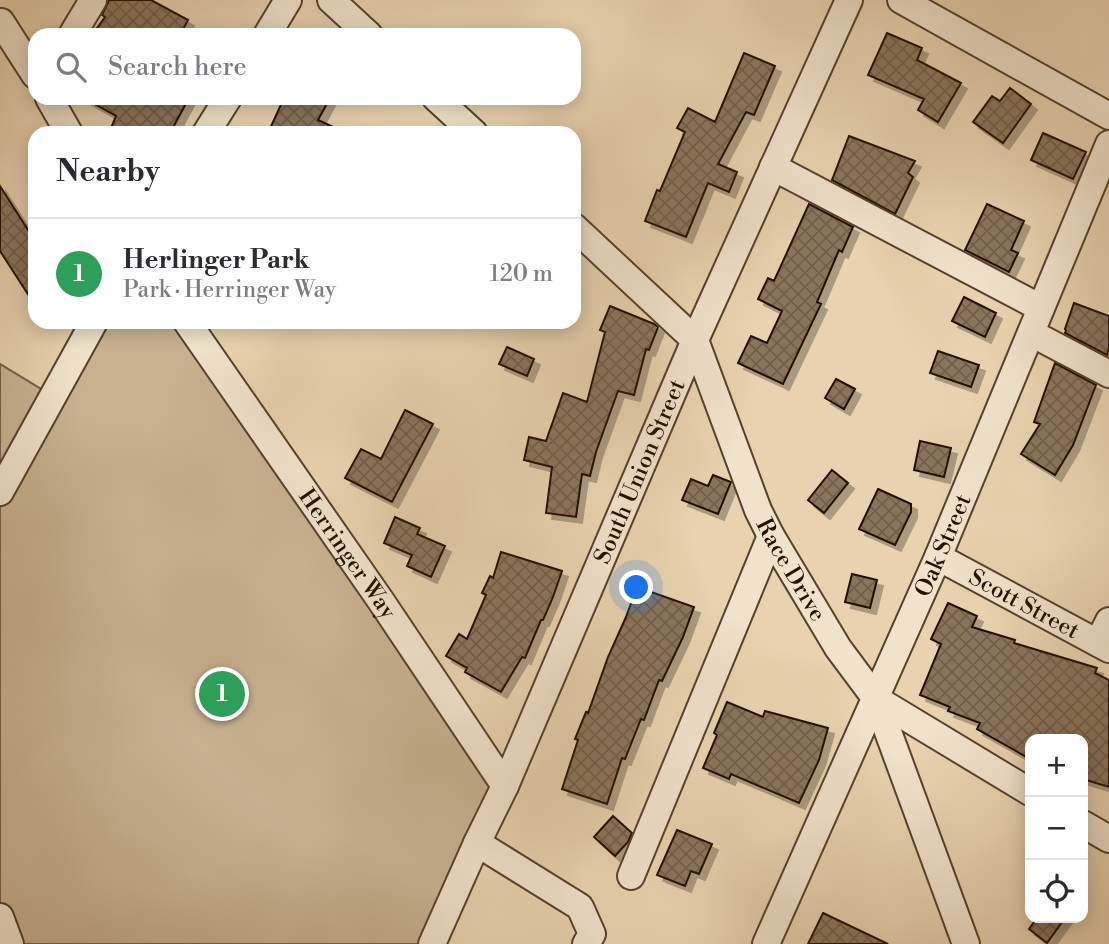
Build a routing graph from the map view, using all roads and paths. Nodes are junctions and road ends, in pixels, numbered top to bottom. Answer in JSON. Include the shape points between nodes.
{"nodes":[{"id":1,"x":93,"y":0,"type":"edge"},
{"id":2,"x":288,"y":0,"type":"edge"},
{"id":3,"x":331,"y":0,"type":"edge"},
{"id":4,"x":849,"y":0,"type":"edge"},
{"id":5,"x":901,"y":0,"type":"edge"},
{"id":6,"x":1,"y":22,"type":"edge"},
{"id":7,"x":76,"y":28,"type":"edge"},
{"id":8,"x":271,"y":28,"type":"edge"},
{"id":9,"x":361,"y":28,"type":"edge"},
{"id":10,"x":28,"y":64,"type":"edge"},
{"id":11,"x":53,"y":105,"type":"edge"},
{"id":12,"x":224,"y":105,"type":"edge"},
{"id":13,"x":444,"y":105,"type":"edge"},
{"id":14,"x":1109,"y":116,"type":"edge"},
{"id":15,"x":65,"y":126,"type":"edge"},
{"id":16,"x":210,"y":126,"type":"edge"},
{"id":17,"x":466,"y":126,"type":"edge"},
{"id":18,"x":1109,"y":144,"type":"edge"},
{"id":19,"x":773,"y":167,"type":"junction"},
{"id":20,"x":581,"y":234,"type":"edge"},
{"id":21,"x":1041,"y":308,"type":"junction"},
{"id":22,"x":90,"y":329,"type":"edge"},
{"id":23,"x":192,"y":329,"type":"edge"},
{"id":24,"x":1031,"y":333,"type":"junction"},
{"id":25,"x":695,"y":340,"type":"junction"},
{"id":26,"x":1109,"y":374,"type":"edge"},
{"id":27,"x":0,"y":492,"type":"edge"},
{"id":28,"x":771,"y":536,"type":"junction"},
{"id":29,"x":938,"y":557,"type":"junction"},
{"id":30,"x":1105,"y":638,"type":"edge"},
{"id":31,"x":876,"y":699,"type":"junction"},
{"id":32,"x":505,"y":786,"type":"junction"},
{"id":33,"x":1025,"y":789,"type":"edge"},
{"id":34,"x":1088,"y":827,"type":"edge"},
{"id":35,"x":1109,"y":839,"type":"edge"},
{"id":36,"x":477,"y":843,"type":"junction"},
{"id":37,"x":631,"y":876,"type":"dead end"},
{"id":38,"x":0,"y":918,"type":"edge"},
{"id":39,"x":10,"y":944,"type":"edge"},
{"id":40,"x":432,"y":944,"type":"edge"},
{"id":41,"x":586,"y":944,"type":"edge"},
{"id":42,"x":766,"y":944,"type":"edge"},
{"id":43,"x":966,"y":944,"type":"edge"}],
"edges":[{"from":1,"to":7,"type":"street"},
{"from":2,"to":8,"type":"street"},
{"from":3,"to":9,"type":"street"},
{"from":4,"to":19,"type":"street","name":"South Union Street"},
{"from":5,"to":14,"type":"street"},
{"from":6,"to":10,"type":"street"},
{"from":11,"to":15,"type":"street"},
{"from":12,"to":16,"type":"street"},
{"from":13,"to":17,"type":"street"},
{"from":18,"to":21,"type":"street","name":"Oak Street"},
{"from":19,"to":21,"type":"street"},
{"from":19,"to":25,"type":"street","name":"South Union Street"},
{"from":20,"to":25,"type":"street","name":"Race Drive"},
{"from":21,"to":24,"type":"street","name":"Oak Street"},
{"from":22,"to":27,"type":"street"},
{"from":23,"to":32,"type":"street","name":"Herringer Way"},
{"from":24,"to":26,"type":"street"},
{"from":24,"to":29,"type":"street","name":"Oak Street"},
{"from":25,"to":28,"type":"street","name":"Race Drive"},
{"from":25,"to":32,"type":"street","name":"South Union Street"},
{"from":28,"to":31,"type":"street","name":"Race Drive","via":[[838,648]]},
{"from":28,"to":37,"type":"street"},
{"from":29,"to":30,"type":"street","name":"Scott Street"},
{"from":29,"to":31,"type":"street","name":"Oak Street"},
{"from":31,"to":33,"type":"street"},
{"from":31,"to":42,"type":"street","name":"Oak Street"},
{"from":31,"to":43,"type":"street","name":"Race Drive"},
{"from":32,"to":36,"type":"street","name":"South Union Street"},
{"from":34,"to":35,"type":"street"},
{"from":36,"to":40,"type":"street","name":"South Union Street"},
{"from":36,"to":41,"type":"street","via":[[580,907],[592,934]]},
{"from":38,"to":39,"type":"street"}]}
